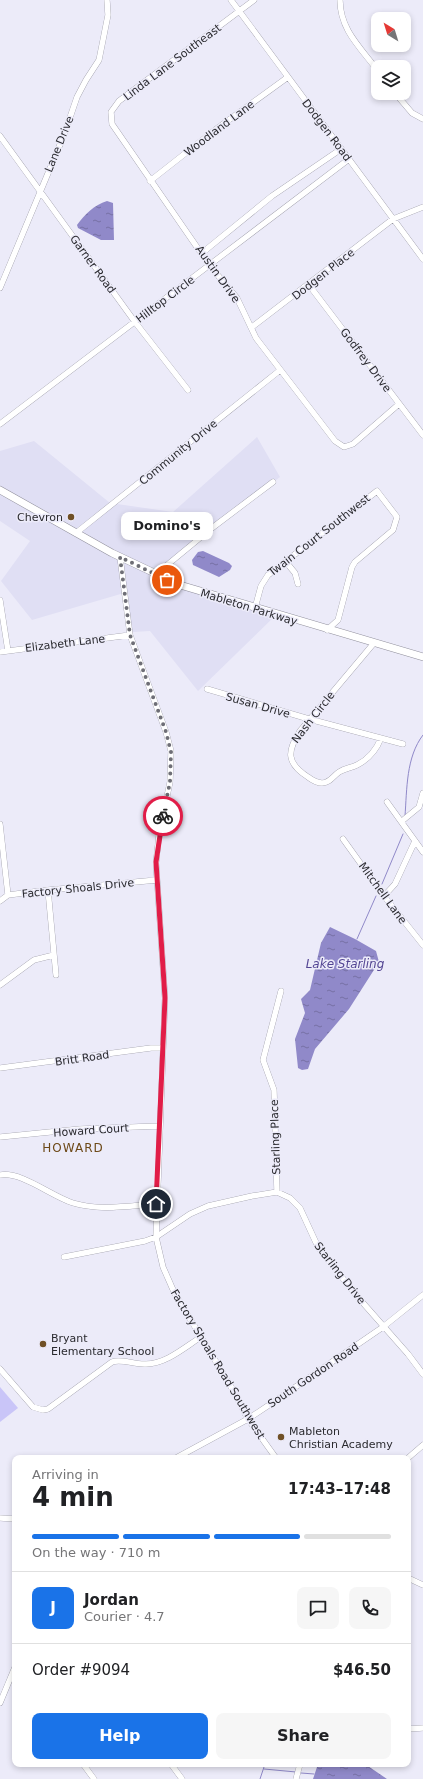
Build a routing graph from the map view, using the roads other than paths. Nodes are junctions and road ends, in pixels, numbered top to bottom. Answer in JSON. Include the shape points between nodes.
{"nodes":[{"id":1,"x":107,"y":0,"type":"edge"},
{"id":2,"x":231,"y":0,"type":"edge"},
{"id":3,"x":254,"y":0,"type":"edge"},
{"id":4,"x":340,"y":0,"type":"edge"},
{"id":5,"x":239,"y":10,"type":"junction"},
{"id":6,"x":371,"y":62,"type":"edge"},
{"id":7,"x":288,"y":77,"type":"junction"},
{"id":8,"x":401,"y":100,"type":"edge"},
{"id":9,"x":111,"y":118,"type":"joint"},
{"id":10,"x":423,"y":119,"type":"edge"},
{"id":11,"x":0,"y":136,"type":"edge"},
{"id":12,"x":341,"y":149,"type":"junction"},
{"id":13,"x":349,"y":160,"type":"junction"},
{"id":14,"x":150,"y":181,"type":"junction"},
{"id":15,"x":40,"y":192,"type":"junction"},
{"id":16,"x":423,"y":207,"type":"edge"},
{"id":17,"x":393,"y":219,"type":"junction"},
{"id":18,"x":202,"y":253,"type":"junction"},
{"id":19,"x":423,"y":259,"type":"edge"},
{"id":20,"x":210,"y":266,"type":"junction"},
{"id":21,"x":309,"y":285,"type":"junction"},
{"id":22,"x":0,"y":288,"type":"edge"},
{"id":23,"x":135,"y":322,"type":"junction"},
{"id":24,"x":252,"y":328,"type":"junction"},
{"id":25,"x":279,"y":371,"type":"junction"},
{"id":26,"x":188,"y":390,"type":"dead end"},
{"id":27,"x":399,"y":404,"type":"junction"},
{"id":28,"x":0,"y":424,"type":"edge"},
{"id":29,"x":423,"y":435,"type":"edge"},
{"id":30,"x":273,"y":482,"type":"dead end"},
{"id":31,"x":0,"y":490,"type":"edge"},
{"id":32,"x":76,"y":534,"type":"junction"},
{"id":33,"x":120,"y":557,"type":"junction"},
{"id":34,"x":286,"y":562,"type":"junction"},
{"id":35,"x":155,"y":575,"type":"junction"},
{"id":36,"x":298,"y":584,"type":"dead end"},
{"id":37,"x":0,"y":600,"type":"edge"},
{"id":38,"x":255,"y":608,"type":"junction"},
{"id":39,"x":327,"y":630,"type":"junction"},
{"id":40,"x":130,"y":635,"type":"junction"},
{"id":41,"x":374,"y":643,"type":"junction"},
{"id":42,"x":8,"y":651,"type":"junction"},
{"id":43,"x":0,"y":652,"type":"edge"},
{"id":44,"x":423,"y":657,"type":"edge"},
{"id":45,"x":207,"y":689,"type":"dead end"},
{"id":46,"x":309,"y":719,"type":"junction"},
{"id":47,"x":380,"y":738,"type":"junction"},
{"id":48,"x":403,"y":744,"type":"dead end"},
{"id":49,"x":423,"y":793,"type":"edge"},
{"id":50,"x":387,"y":802,"type":"dead end"},
{"id":51,"x":402,"y":821,"type":"junction"},
{"id":52,"x":0,"y":824,"type":"edge"},
{"id":53,"x":344,"y":839,"type":"dead end"},
{"id":54,"x":415,"y":841,"type":"junction"},
{"id":55,"x":423,"y":852,"type":"edge"},
{"id":56,"x":157,"y":880,"type":"junction"},
{"id":57,"x":48,"y":890,"type":"junction"},
{"id":58,"x":8,"y":895,"type":"junction"},
{"id":59,"x":384,"y":896,"type":"junction"},
{"id":60,"x":0,"y":901,"type":"edge"},
{"id":61,"x":423,"y":945,"type":"edge"},
{"id":62,"x":54,"y":955,"type":"junction"},
{"id":63,"x":56,"y":975,"type":"dead end"},
{"id":64,"x":0,"y":985,"type":"edge"},
{"id":65,"x":281,"y":991,"type":"dead end"},
{"id":66,"x":163,"y":1048,"type":"junction"},
{"id":67,"x":0,"y":1068,"type":"edge"},
{"id":68,"x":159,"y":1126,"type":"junction"},
{"id":69,"x":0,"y":1137,"type":"edge"},
{"id":70,"x":0,"y":1175,"type":"edge"},
{"id":71,"x":277,"y":1192,"type":"junction"},
{"id":72,"x":156,"y":1204,"type":"junction"},
{"id":73,"x":156,"y":1237,"type":"junction"},
{"id":74,"x":64,"y":1257,"type":"dead end"},
{"id":75,"x":423,"y":1295,"type":"edge"},
{"id":76,"x":383,"y":1327,"type":"junction"},
{"id":77,"x":201,"y":1336,"type":"junction"},
{"id":78,"x":0,"y":1369,"type":"edge"},
{"id":79,"x":423,"y":1374,"type":"edge"},
{"id":80,"x":248,"y":1419,"type":"junction"},
{"id":81,"x":423,"y":1445,"type":"edge"},
{"id":82,"x":182,"y":1455,"type":"edge"},
{"id":83,"x":274,"y":1455,"type":"edge"},
{"id":84,"x":411,"y":1455,"type":"edge"},
{"id":85,"x":0,"y":1518,"type":"edge"},
{"id":86,"x":12,"y":1519,"type":"edge"},
{"id":87,"x":411,"y":1579,"type":"edge"},
{"id":88,"x":423,"y":1585,"type":"edge"},
{"id":89,"x":12,"y":1674,"type":"edge"},
{"id":90,"x":0,"y":1703,"type":"edge"},
{"id":91,"x":423,"y":1728,"type":"edge"},
{"id":92,"x":411,"y":1729,"type":"edge"},
{"id":93,"x":85,"y":1767,"type":"edge"},
{"id":94,"x":173,"y":1767,"type":"edge"},
{"id":95,"x":299,"y":1767,"type":"edge"},
{"id":96,"x":94,"y":1779,"type":"edge"},
{"id":97,"x":182,"y":1779,"type":"edge"},
{"id":98,"x":296,"y":1779,"type":"edge"}],
"edges":[{"from":1,"to":15,"type":"street","name":"Lane Drive","via":[[108,15],[102,52],[77,97]]},
{"from":2,"to":5,"type":"street","name":"Dodgen Road"},
{"from":3,"to":5,"type":"street","name":"Linda Lane Southeast"},
{"from":4,"to":6,"type":"street","via":[[342,20]]},
{"from":5,"to":7,"type":"street","name":"Dodgen Road"},
{"from":5,"to":9,"type":"street","name":"Linda Lane Southeast","via":[[119,101]]},
{"from":7,"to":12,"type":"street","name":"Dodgen Road"},
{"from":7,"to":14,"type":"street","name":"Woodland Lane","via":[[214,130]]},
{"from":8,"to":10,"type":"street","via":[[412,113]]},
{"from":9,"to":14,"type":"street","name":"Austin Drive","via":[[115,129]]},
{"from":11,"to":15,"type":"street","name":"Garner Road"},
{"from":12,"to":13,"type":"street","name":"Dodgen Road"},
{"from":12,"to":18,"type":"street","via":[[272,196]]},
{"from":13,"to":17,"type":"street","name":"Dodgen Road"},
{"from":13,"to":20,"type":"street","name":"Hilltop Circle"},
{"from":14,"to":18,"type":"street","name":"Austin Drive"},
{"from":15,"to":22,"type":"street","name":"Lane Drive"},
{"from":15,"to":23,"type":"street","name":"Garner Road"},
{"from":16,"to":17,"type":"street","name":"Dodgen Place"},
{"from":17,"to":19,"type":"street","name":"Dodgen Road"},
{"from":17,"to":21,"type":"street","name":"Dodgen Place"},
{"from":18,"to":20,"type":"street","name":"Austin Drive"},
{"from":20,"to":23,"type":"street","name":"Hilltop Circle"},
{"from":20,"to":24,"type":"street","name":"Austin Drive","via":[[237,298]]},
{"from":21,"to":24,"type":"street","name":"Dodgen Place"},
{"from":21,"to":27,"type":"street","name":"Godfrey Drive"},
{"from":23,"to":26,"type":"street","name":"Garner Road"},
{"from":23,"to":28,"type":"street","name":"Hilltop Circle"},
{"from":24,"to":25,"type":"street","name":"Austin Drive"},
{"from":25,"to":27,"type":"street","name":"Austin Drive","via":[[335,441],[344,447],[353,444]]},
{"from":25,"to":32,"type":"street","name":"Community Drive"},
{"from":27,"to":29,"type":"street","name":"Godfrey Drive"},
{"from":30,"to":35,"type":"street"},
{"from":31,"to":32,"type":"main road","name":"Mableton Parkway"},
{"from":32,"to":33,"type":"main road","name":"Mableton Parkway"},
{"from":33,"to":35,"type":"main road","name":"Mableton Parkway"},
{"from":33,"to":40,"type":"street","name":"Factory Shoals Road Southwest"},
{"from":34,"to":36,"type":"street","via":[[295,573]]},
{"from":34,"to":38,"type":"street","name":"Twain Court Southwest","via":[[265,578]]},
{"from":34,"to":39,"type":"street","name":"Twain Court Southwest","via":[[377,491],[397,517],[393,530],[355,562],[339,616]]},
{"from":35,"to":38,"type":"main road","name":"Mableton Parkway","via":[[205,594]]},
{"from":37,"to":42,"type":"street"},
{"from":38,"to":39,"type":"main road","name":"Mableton Parkway"},
{"from":39,"to":41,"type":"main road","name":"Mableton Parkway"},
{"from":40,"to":42,"type":"street","name":"Elizabeth Lane"},
{"from":40,"to":56,"type":"street","name":"Factory Shoals Road Southwest","via":[[171,752],[170,782],[157,850]]},
{"from":41,"to":44,"type":"main road","name":"Mableton Parkway"},
{"from":41,"to":46,"type":"street","name":"Nash Circle"},
{"from":42,"to":43,"type":"street","name":"Elizabeth Lane"},
{"from":45,"to":46,"type":"street","name":"Susan Drive"},
{"from":46,"to":47,"type":"street","name":"Susan Drive"},
{"from":46,"to":47,"type":"street","name":"Nash Circle","via":[[291,745],[290,754],[300,771],[318,783],[328,782],[340,771],[356,766],[366,759],[376,750]]},
{"from":47,"to":48,"type":"street","name":"Susan Drive"},
{"from":49,"to":51,"type":"street","via":[[419,807]]},
{"from":50,"to":51,"type":"street"},
{"from":51,"to":54,"type":"street"},
{"from":52,"to":58,"type":"street"},
{"from":53,"to":59,"type":"street","name":"Mitchell Lane"},
{"from":54,"to":55,"type":"street"},
{"from":54,"to":59,"type":"street","via":[[395,884]]},
{"from":56,"to":57,"type":"street","name":"Factory Shoals Drive"},
{"from":56,"to":66,"type":"street","name":"Factory Shoals Road Southwest","via":[[165,998]]},
{"from":57,"to":58,"type":"street","name":"Factory Shoals Drive"},
{"from":57,"to":62,"type":"street"},
{"from":58,"to":60,"type":"street","name":"Factory Shoals Drive"},
{"from":59,"to":61,"type":"street","name":"Mitchell Lane"},
{"from":62,"to":63,"type":"street"},
{"from":62,"to":64,"type":"street","via":[[34,960]]},
{"from":65,"to":71,"type":"street","name":"Starling Place","via":[[263,1060],[274,1090]]},
{"from":66,"to":67,"type":"street","name":"Britt Road"},
{"from":66,"to":68,"type":"street","name":"Factory Shoals Road Southwest"},
{"from":68,"to":69,"type":"street","name":"Howard Court"},
{"from":68,"to":72,"type":"street","name":"Factory Shoals Road Southwest"},
{"from":70,"to":72,"type":"street","via":[[12,1174],[73,1203],[95,1207]]},
{"from":71,"to":73,"type":"street","via":[[208,1206],[176,1222]]},
{"from":71,"to":76,"type":"street","name":"Starling Drive","via":[[297,1204],[318,1247]]},
{"from":72,"to":73,"type":"street","name":"Factory Shoals Road Southwest"},
{"from":73,"to":74,"type":"street"},
{"from":73,"to":77,"type":"street","name":"Factory Shoals Road Southwest","via":[[163,1267],[174,1292]]},
{"from":75,"to":76,"type":"street","name":"South Gordon Road"},
{"from":76,"to":79,"type":"street","name":"Starling Drive"},
{"from":76,"to":80,"type":"street","name":"South Gordon Road"},
{"from":77,"to":78,"type":"street","via":[[157,1363],[135,1364],[117,1360],[112,1362],[48,1409],[43,1410],[33,1407]]},
{"from":77,"to":80,"type":"street","name":"Factory Shoals Road Southwest"},
{"from":80,"to":82,"type":"street","name":"South Gordon Road"},
{"from":80,"to":83,"type":"street","name":"Factory Shoals Road Southwest"},
{"from":81,"to":84,"type":"street"},
{"from":85,"to":86,"type":"street"},
{"from":87,"to":88,"type":"street"},
{"from":89,"to":90,"type":"street"},
{"from":91,"to":92,"type":"street"},
{"from":93,"to":96,"type":"street"},
{"from":94,"to":97,"type":"street"},
{"from":95,"to":98,"type":"street"}]}
